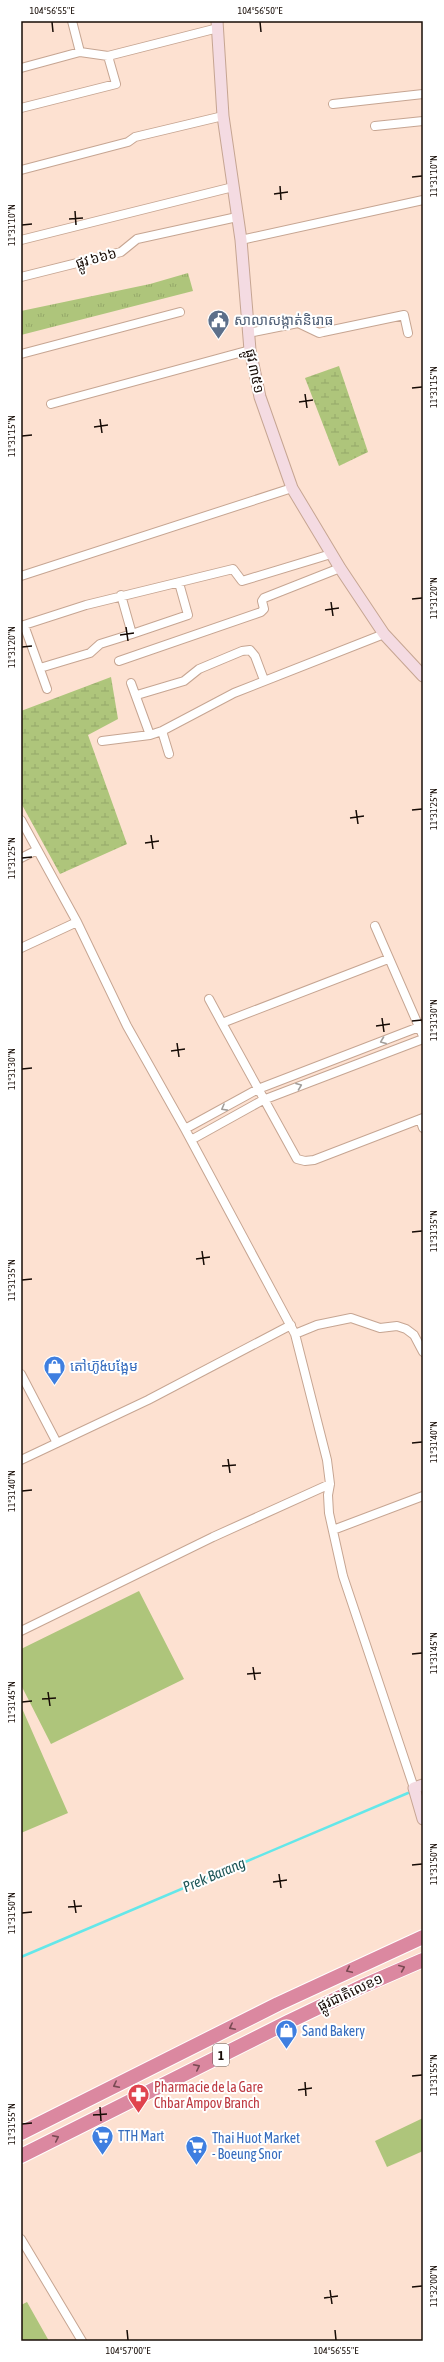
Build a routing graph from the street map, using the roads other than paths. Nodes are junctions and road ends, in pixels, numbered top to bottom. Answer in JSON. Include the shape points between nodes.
{"nodes":[{"id":1,"x":72,"y":21,"type":"edge"},
{"id":2,"x":217,"y":24,"type":"edge"},
{"id":3,"x":80,"y":52,"type":"junction"},
{"id":4,"x":108,"y":56,"type":"junction"},
{"id":5,"x":21,"y":68,"type":"edge"},
{"id":6,"x":423,"y":94,"type":"edge"},
{"id":7,"x":334,"y":104,"type":"dead end"},
{"id":8,"x":21,"y":108,"type":"edge"},
{"id":9,"x":222,"y":116,"type":"junction"},
{"id":10,"x":423,"y":121,"type":"edge"},
{"id":11,"x":375,"y":126,"type":"dead end"},
{"id":12,"x":21,"y":170,"type":"edge"},
{"id":13,"x":233,"y":188,"type":"junction"},
{"id":14,"x":423,"y":200,"type":"edge"},
{"id":15,"x":237,"y":217,"type":"junction"},
{"id":16,"x":21,"y":240,"type":"edge"},
{"id":17,"x":241,"y":240,"type":"junction"},
{"id":18,"x":21,"y":276,"type":"edge"},
{"id":19,"x":180,"y":312,"type":"dead end"},
{"id":20,"x":248,"y":333,"type":"junction"},
{"id":21,"x":408,"y":333,"type":"dead end"},
{"id":22,"x":250,"y":350,"type":"junction"},
{"id":23,"x":21,"y":354,"type":"edge"},
{"id":24,"x":51,"y":404,"type":"dead end"},
{"id":25,"x":292,"y":488,"type":"junction"},
{"id":26,"x":331,"y":554,"type":"junction"},
{"id":27,"x":340,"y":568,"type":"junction"},
{"id":28,"x":21,"y":576,"type":"edge"},
{"id":29,"x":179,"y":583,"type":"junction"},
{"id":30,"x":121,"y":596,"type":"junction"},
{"id":31,"x":23,"y":625,"type":"edge"},
{"id":32,"x":132,"y":634,"type":"junction"},
{"id":33,"x":384,"y":634,"type":"junction"},
{"id":34,"x":119,"y":661,"type":"dead end"},
{"id":35,"x":40,"y":668,"type":"junction"},
{"id":36,"x":423,"y":676,"type":"edge"},
{"id":37,"x":264,"y":680,"type":"junction"},
{"id":38,"x":131,"y":683,"type":"dead end"},
{"id":39,"x":47,"y":689,"type":"dead end"},
{"id":40,"x":137,"y":695,"type":"junction"},
{"id":41,"x":162,"y":731,"type":"junction"},
{"id":42,"x":150,"y":735,"type":"junction"},
{"id":43,"x":102,"y":741,"type":"dead end"},
{"id":44,"x":169,"y":754,"type":"dead end"},
{"id":45,"x":21,"y":820,"type":"edge"},
{"id":46,"x":38,"y":850,"type":"junction"},
{"id":47,"x":21,"y":858,"type":"edge"},
{"id":48,"x":77,"y":922,"type":"junction"},
{"id":49,"x":375,"y":926,"type":"dead end"},
{"id":50,"x":21,"y":948,"type":"edge"},
{"id":51,"x":388,"y":959,"type":"junction"},
{"id":52,"x":209,"y":999,"type":"dead end"},
{"id":53,"x":222,"y":1023,"type":"junction"},
{"id":54,"x":419,"y":1027,"type":"junction"},
{"id":55,"x":423,"y":1036,"type":"edge"},
{"id":56,"x":423,"y":1040,"type":"edge"},
{"id":57,"x":258,"y":1089,"type":"junction"},
{"id":58,"x":263,"y":1100,"type":"junction"},
{"id":59,"x":422,"y":1118,"type":"edge"},
{"id":60,"x":185,"y":1128,"type":"junction"},
{"id":61,"x":423,"y":1128,"type":"edge"},
{"id":62,"x":191,"y":1140,"type":"junction"},
{"id":63,"x":291,"y":1325,"type":"junction"},
{"id":64,"x":295,"y":1334,"type":"junction"},
{"id":65,"x":423,"y":1352,"type":"edge"},
{"id":66,"x":21,"y":1374,"type":"edge"},
{"id":67,"x":57,"y":1442,"type":"junction"},
{"id":68,"x":21,"y":1460,"type":"edge"},
{"id":69,"x":330,"y":1484,"type":"junction"},
{"id":70,"x":423,"y":1496,"type":"edge"},
{"id":71,"x":333,"y":1530,"type":"junction"},
{"id":72,"x":21,"y":1631,"type":"edge"},
{"id":73,"x":418,"y":1787,"type":"edge"},
{"id":74,"x":423,"y":1819,"type":"edge"},
{"id":75,"x":423,"y":1937,"type":"edge"},
{"id":76,"x":423,"y":1960,"type":"edge"},
{"id":77,"x":21,"y":2133,"type":"edge"},
{"id":78,"x":21,"y":2156,"type":"edge"},
{"id":79,"x":21,"y":2239,"type":"edge"},
{"id":80,"x":82,"y":2341,"type":"edge"}],
"edges":[{"from":1,"to":3,"type":"street"},
{"from":2,"to":4,"type":"street"},
{"from":2,"to":9,"type":"street","name":"ផ្លូវ ៣៥១"},
{"from":3,"to":4,"type":"street"},
{"from":3,"to":5,"type":"street"},
{"from":4,"to":8,"type":"street","via":[[116,84]]},
{"from":6,"to":7,"type":"street"},
{"from":9,"to":12,"type":"street","via":[[135,137],[128,142]]},
{"from":9,"to":13,"type":"street","name":"ផ្លូវ ៣៥១"},
{"from":10,"to":11,"type":"street"},
{"from":13,"to":15,"type":"street","name":"ផ្លូវ ៣៥១"},
{"from":13,"to":16,"type":"street"},
{"from":14,"to":17,"type":"street"},
{"from":15,"to":17,"type":"street","name":"ផ្លូវ ៣៥១"},
{"from":15,"to":18,"type":"street","name":"ផ្លូវ ៦៦៦","via":[[137,239],[121,252]]},
{"from":17,"to":20,"type":"street","name":"ផ្លូវ ៣៥១"},
{"from":19,"to":23,"type":"street"},
{"from":20,"to":21,"type":"street","via":[[298,323],[319,333],[404,315]]},
{"from":20,"to":22,"type":"street","name":"ផ្លូវ ៣៥១"},
{"from":22,"to":24,"type":"street"},
{"from":22,"to":25,"type":"street","name":"ផ្លូវ ៣៥១","via":[[260,397]]},
{"from":25,"to":26,"type":"street","name":"ផ្លូវ ៣៥១"},
{"from":25,"to":28,"type":"street"},
{"from":26,"to":27,"type":"street","name":"ផ្លូវ ៣៥១"},
{"from":26,"to":29,"type":"street","via":[[242,581],[233,569]]},
{"from":27,"to":33,"type":"street","name":"ផ្លូវ ៣៥១"},
{"from":27,"to":34,"type":"street","via":[[264,598],[264,609],[261,612]]},
{"from":29,"to":30,"type":"street"},
{"from":29,"to":32,"type":"street","via":[[188,615]]},
{"from":30,"to":31,"type":"street"},
{"from":30,"to":32,"type":"street"},
{"from":31,"to":35,"type":"street"},
{"from":32,"to":35,"type":"street","via":[[100,644],[90,653]]},
{"from":33,"to":36,"type":"street","name":"ផ្លូវ ៣៥១"},
{"from":33,"to":37,"type":"street"},
{"from":35,"to":39,"type":"street"},
{"from":37,"to":40,"type":"street","via":[[250,650],[199,669],[184,681]]},
{"from":37,"to":41,"type":"street"},
{"from":38,"to":40,"type":"street"},
{"from":40,"to":42,"type":"street"},
{"from":41,"to":42,"type":"street"},
{"from":41,"to":44,"type":"street"},
{"from":42,"to":43,"type":"street"},
{"from":45,"to":46,"type":"street"},
{"from":46,"to":47,"type":"street"},
{"from":46,"to":48,"type":"street"},
{"from":48,"to":50,"type":"street"},
{"from":48,"to":60,"type":"street","via":[[127,1026]]},
{"from":49,"to":51,"type":"street"},
{"from":51,"to":53,"type":"street"},
{"from":51,"to":54,"type":"street"},
{"from":52,"to":53,"type":"street"},
{"from":53,"to":57,"type":"street"},
{"from":54,"to":55,"type":"street"},
{"from":54,"to":57,"type":"street","one_way":true},
{"from":58,"to":56,"type":"street","one_way":true},
{"from":57,"to":58,"type":"street"},
{"from":57,"to":60,"type":"street","one_way":true},
{"from":58,"to":59,"type":"street","via":[[297,1159],[305,1161],[314,1160]]},
{"from":58,"to":62,"type":"street"},
{"from":59,"to":61,"type":"street"},
{"from":60,"to":62,"type":"street"},
{"from":62,"to":63,"type":"street"},
{"from":63,"to":64,"type":"street"},
{"from":63,"to":67,"type":"street","via":[[148,1400]]},
{"from":64,"to":65,"type":"street","via":[[317,1325],[351,1318],[380,1328],[406,1328],[414,1335]]},
{"from":64,"to":69,"type":"street","via":[[327,1460]]},
{"from":66,"to":67,"type":"street"},
{"from":67,"to":68,"type":"street"},
{"from":69,"to":71,"type":"street","via":[[329,1514]]},
{"from":69,"to":72,"type":"street","via":[[213,1537]]},
{"from":70,"to":71,"type":"street"},
{"from":71,"to":73,"type":"street","via":[[343,1576]]},
{"from":73,"to":74,"type":"street"},
{"from":75,"to":77,"type":"highway","name":"ផ្លូវជាតិលេខ១","number":"1","one_way":true,"via":[[278,2004]]},
{"from":78,"to":76,"type":"highway","name":"ផ្លូវជាតិលេខ១","number":"1","one_way":true,"via":[[288,2022]]},
{"from":79,"to":80,"type":"street"}]}
